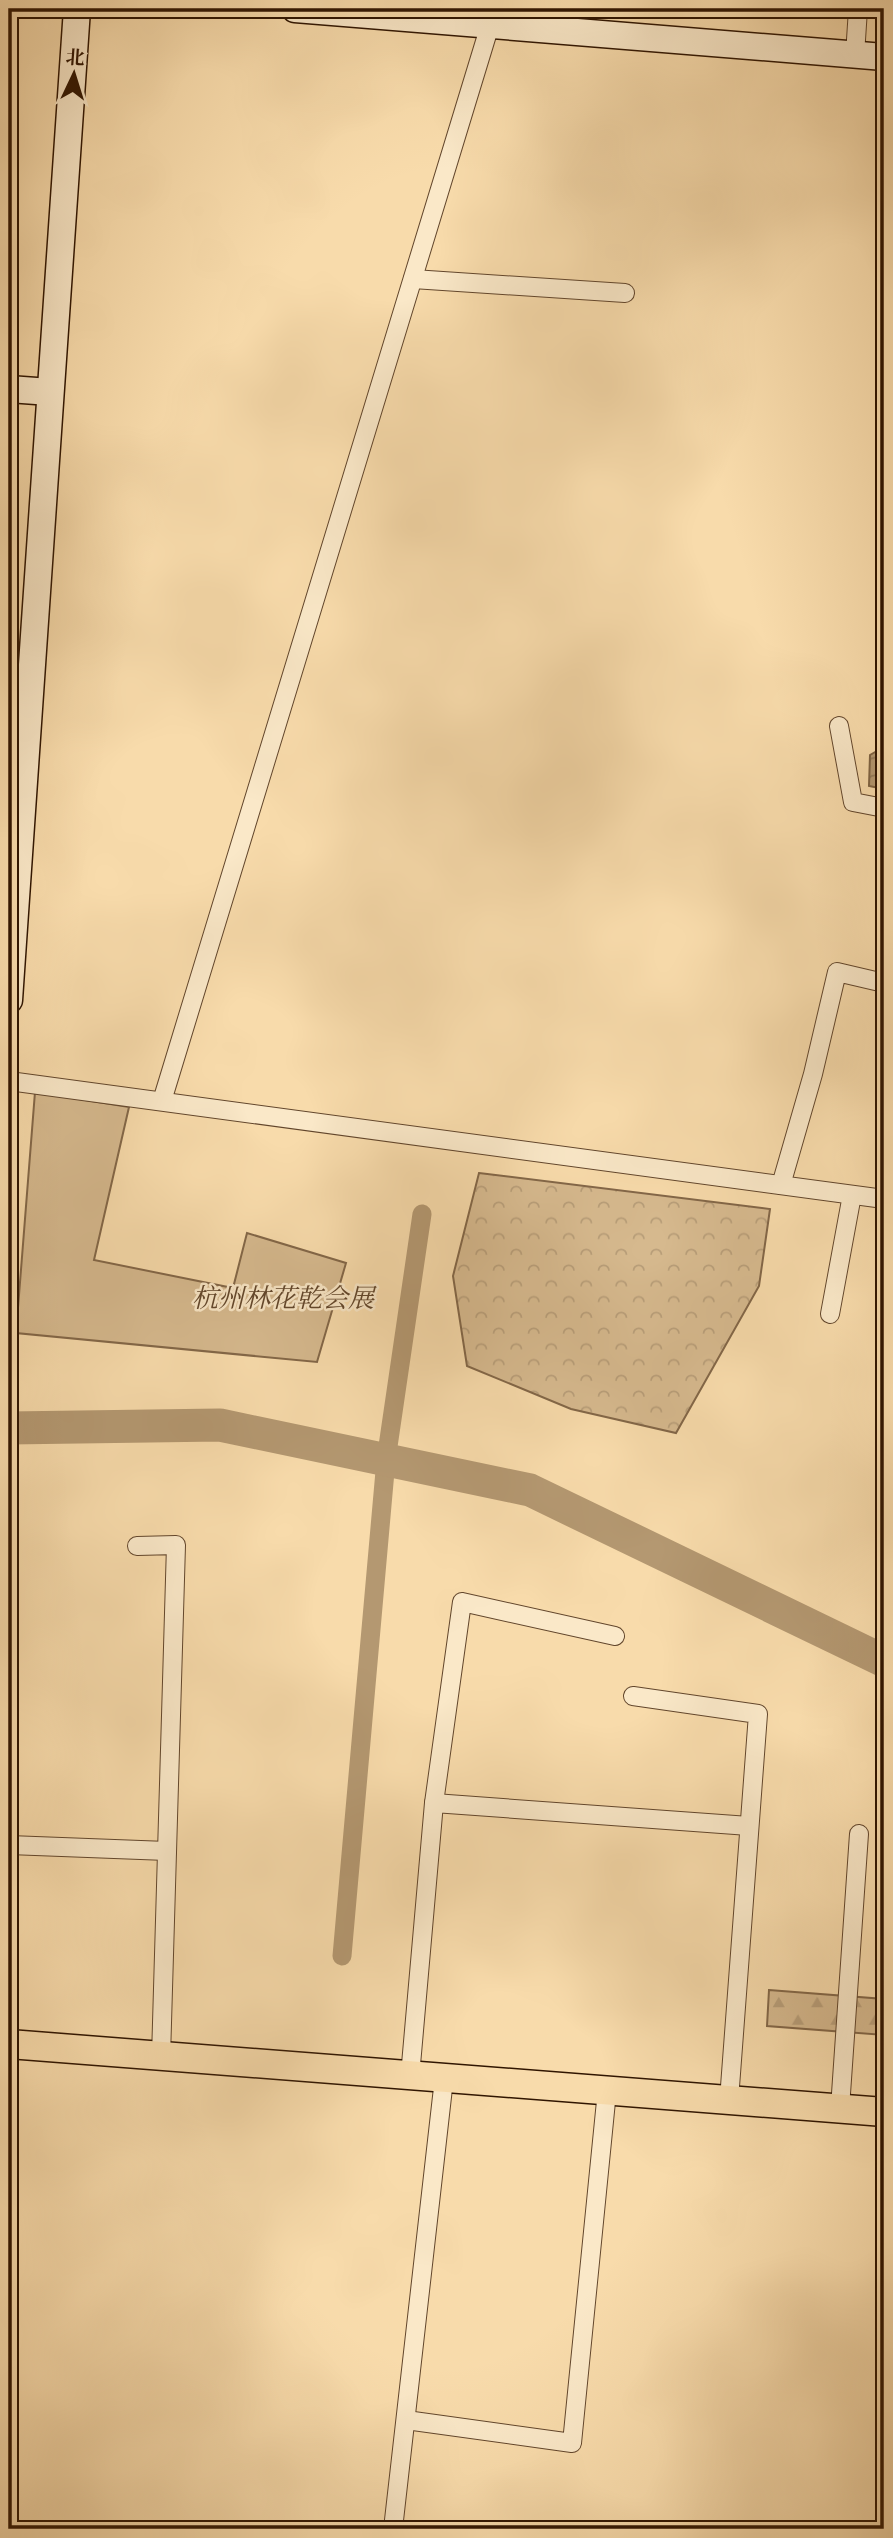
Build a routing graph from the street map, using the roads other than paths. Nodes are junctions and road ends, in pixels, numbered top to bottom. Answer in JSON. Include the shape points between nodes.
{"nodes":[{"id":1,"x":77,"y":9,"type":"edge"},
{"id":2,"x":295,"y":9,"type":"edge"},
{"id":3,"x":858,"y":9,"type":"edge"},
{"id":4,"x":366,"y":12,"type":"edge"},
{"id":5,"x":490,"y":25,"type":"junction"},
{"id":6,"x":855,"y":55,"type":"junction"},
{"id":7,"x":884,"y":57,"type":"edge"},
{"id":8,"x":413,"y":279,"type":"junction"},
{"id":9,"x":625,"y":293,"type":"dead end"},
{"id":10,"x":9,"y":389,"type":"edge"},
{"id":11,"x":50,"y":392,"type":"junction"},
{"id":12,"x":839,"y":726,"type":"dead end"},
{"id":13,"x":884,"y":808,"type":"edge"},
{"id":14,"x":884,"y":983,"type":"edge"},
{"id":15,"x":9,"y":1000,"type":"edge"},
{"id":16,"x":9,"y":1081,"type":"edge"},
{"id":17,"x":162,"y":1101,"type":"junction"},
{"id":18,"x":781,"y":1185,"type":"junction"},
{"id":19,"x":852,"y":1195,"type":"junction"},
{"id":20,"x":884,"y":1199,"type":"edge"},
{"id":21,"x":830,"y":1314,"type":"dead end"},
{"id":22,"x":137,"y":1546,"type":"dead end"},
{"id":23,"x":615,"y":1636,"type":"dead end"},
{"id":24,"x":633,"y":1696,"type":"dead end"},
{"id":25,"x":435,"y":1802,"type":"junction"},
{"id":26,"x":749,"y":1826,"type":"junction"},
{"id":27,"x":859,"y":1834,"type":"dead end"},
{"id":28,"x":9,"y":1846,"type":"edge"},
{"id":29,"x":167,"y":1851,"type":"junction"},
{"id":30,"x":9,"y":2044,"type":"edge"},
{"id":31,"x":161,"y":2057,"type":"junction"},
{"id":32,"x":410,"y":2076,"type":"junction"},
{"id":33,"x":444,"y":2079,"type":"junction"},
{"id":34,"x":607,"y":2091,"type":"junction"},
{"id":35,"x":729,"y":2100,"type":"junction"},
{"id":36,"x":840,"y":2108,"type":"junction"},
{"id":37,"x":884,"y":2112,"type":"edge"},
{"id":38,"x":406,"y":2420,"type":"junction"},
{"id":39,"x":393,"y":2529,"type":"edge"}],
"edges":[{"from":1,"to":11,"type":"street"},
{"from":2,"to":4,"type":"street"},
{"from":3,"to":6,"type":"street"},
{"from":4,"to":5,"type":"street"},
{"from":5,"to":6,"type":"street"},
{"from":5,"to":8,"type":"street"},
{"from":6,"to":7,"type":"street"},
{"from":8,"to":9,"type":"street"},
{"from":8,"to":17,"type":"street"},
{"from":10,"to":11,"type":"street"},
{"from":11,"to":15,"type":"street"},
{"from":12,"to":13,"type":"street","via":[[853,802]]},
{"from":14,"to":18,"type":"street","via":[[837,972]]},
{"from":16,"to":17,"type":"street"},
{"from":17,"to":18,"type":"street"},
{"from":18,"to":19,"type":"street"},
{"from":19,"to":20,"type":"street"},
{"from":19,"to":21,"type":"street"},
{"from":22,"to":29,"type":"street","via":[[176,1545]]},
{"from":23,"to":25,"type":"street","via":[[462,1602]]},
{"from":24,"to":26,"type":"street","via":[[758,1714]]},
{"from":25,"to":26,"type":"street"},
{"from":25,"to":32,"type":"street"},
{"from":26,"to":35,"type":"street"},
{"from":27,"to":36,"type":"street"},
{"from":28,"to":29,"type":"street"},
{"from":29,"to":31,"type":"street"},
{"from":30,"to":31,"type":"main road"},
{"from":31,"to":32,"type":"main road"},
{"from":32,"to":33,"type":"main road"},
{"from":33,"to":34,"type":"main road"},
{"from":33,"to":38,"type":"street"},
{"from":34,"to":35,"type":"main road"},
{"from":34,"to":38,"type":"street","via":[[572,2443]]},
{"from":35,"to":36,"type":"main road"},
{"from":36,"to":37,"type":"main road"},
{"from":38,"to":39,"type":"street"}]}
